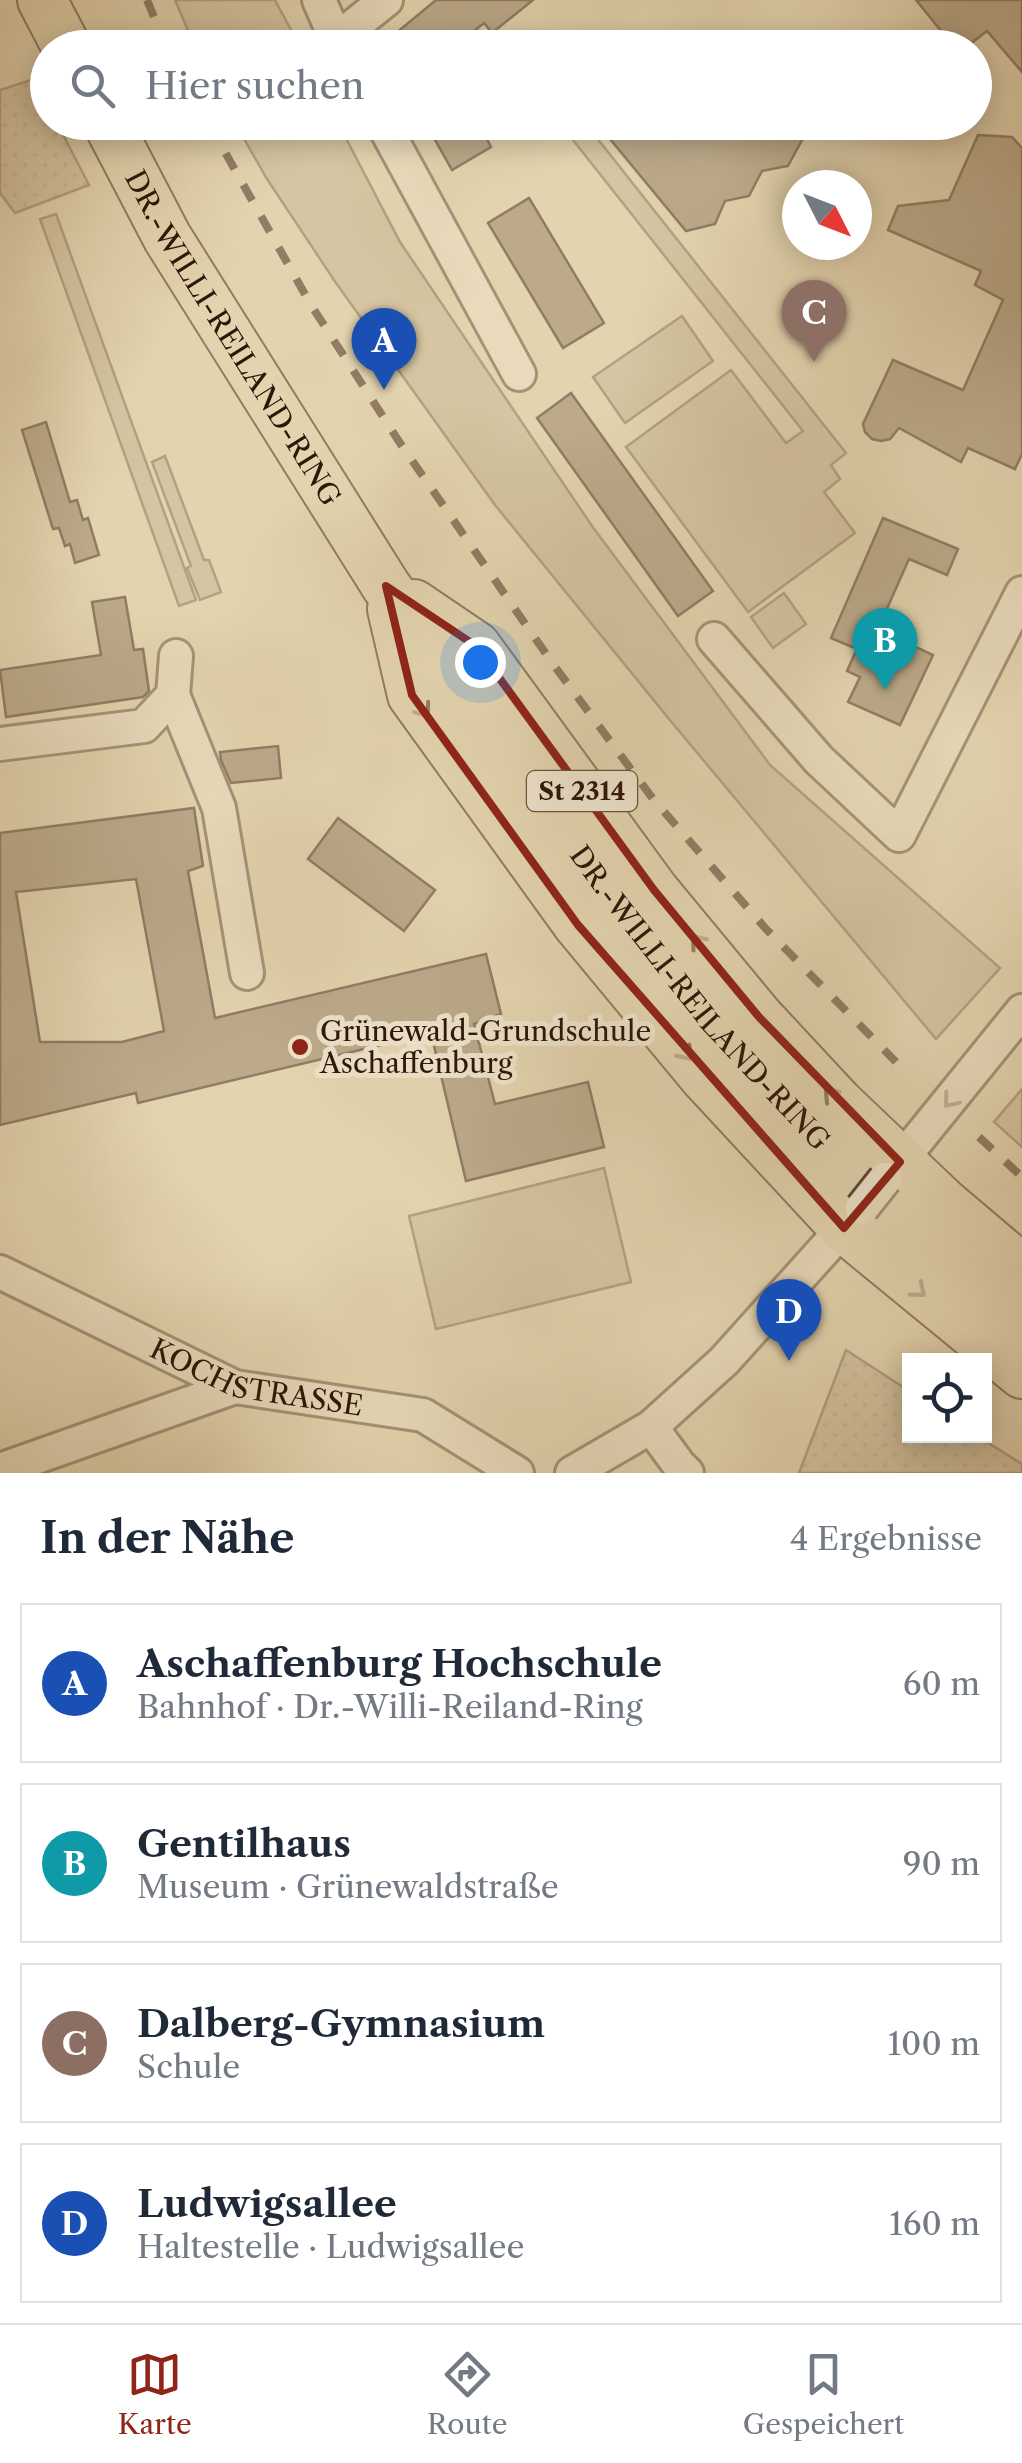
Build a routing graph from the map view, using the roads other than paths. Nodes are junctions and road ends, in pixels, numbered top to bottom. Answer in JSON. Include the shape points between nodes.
{"nodes":[{"id":1,"x":42,"y":0,"type":"edge"},
{"id":2,"x":318,"y":0,"type":"edge"},
{"id":3,"x":386,"y":0,"type":"edge"},
{"id":4,"x":58,"y":30,"type":"edge"},
{"id":5,"x":332,"y":30,"type":"edge"},
{"id":6,"x":353,"y":30,"type":"edge"},
{"id":7,"x":116,"y":140,"type":"edge"},
{"id":8,"x":392,"y":140,"type":"edge"},
{"id":9,"x":519,"y":374,"type":"dead end"},
{"id":10,"x":386,"y":586,"type":"junction"},
{"id":11,"x":1022,"y":593,"type":"edge"},
{"id":12,"x":714,"y":638,"type":"dead end"},
{"id":13,"x":176,"y":656,"type":"dead end"},
{"id":14,"x":173,"y":695,"type":"junction"},
{"id":15,"x":0,"y":744,"type":"edge"},
{"id":16,"x":247,"y":974,"type":"dead end"},
{"id":17,"x":1022,"y":1012,"type":"edge"},
{"id":18,"x":893,"y":1170,"type":"junction"},
{"id":19,"x":853,"y":1218,"type":"junction"},
{"id":20,"x":1022,"y":1269,"type":"edge"},
{"id":21,"x":0,"y":1272,"type":"edge"},
{"id":22,"x":1022,"y":1320,"type":"edge"},
{"id":23,"x":1022,"y":1374,"type":"edge"},
{"id":24,"x":235,"y":1386,"type":"junction"},
{"id":25,"x":650,"y":1427,"type":"junction"},
{"id":26,"x":0,"y":1470,"type":"edge"},
{"id":27,"x":517,"y":1473,"type":"edge"},
{"id":28,"x":572,"y":1473,"type":"edge"},
{"id":29,"x":687,"y":1473,"type":"edge"}],
"edges":[{"from":1,"to":4,"type":"highway"},
{"from":2,"to":5,"type":"street"},
{"from":3,"to":6,"type":"street"},
{"from":7,"to":10,"type":"highway","name":"DR.-WILLI-REILAND-RING","number":"St 2314","via":[[168,238]]},
{"from":8,"to":9,"type":"street"},
{"from":18,"to":10,"type":"highway","number":"St 2314","one_way":true,"via":[[654,890],[476,646]]},
{"from":10,"to":19,"type":"highway","number":"St 2314","one_way":true,"via":[[412,694],[578,925],[704,1076]]},
{"from":10,"to":22,"type":"highway","name":"DR.-WILLI-REILAND-RING","via":[[606,891],[711,1024],[827,1148]]},
{"from":11,"to":12,"type":"street","via":[[899,835],[819,760]]},
{"from":13,"to":14,"type":"street"},
{"from":14,"to":15,"type":"street","via":[[144,726]]},
{"from":14,"to":16,"type":"street","via":[[219,808]]},
{"from":17,"to":18,"type":"street","one_way":true},
{"from":18,"to":19,"type":"street","bridge":true},
{"from":18,"to":20,"type":"highway","via":[[943,1202]]},
{"from":19,"to":23,"type":"highway","one_way":true},
{"from":19,"to":25,"type":"street","via":[[724,1361]]},
{"from":21,"to":24,"type":"street","name":"KOCHSTRASSE"},
{"from":24,"to":26,"type":"street"},
{"from":24,"to":27,"type":"street","name":"KOCHSTRASSE","via":[[423,1415]]},
{"from":25,"to":28,"type":"street"},
{"from":25,"to":29,"type":"street"}]}
